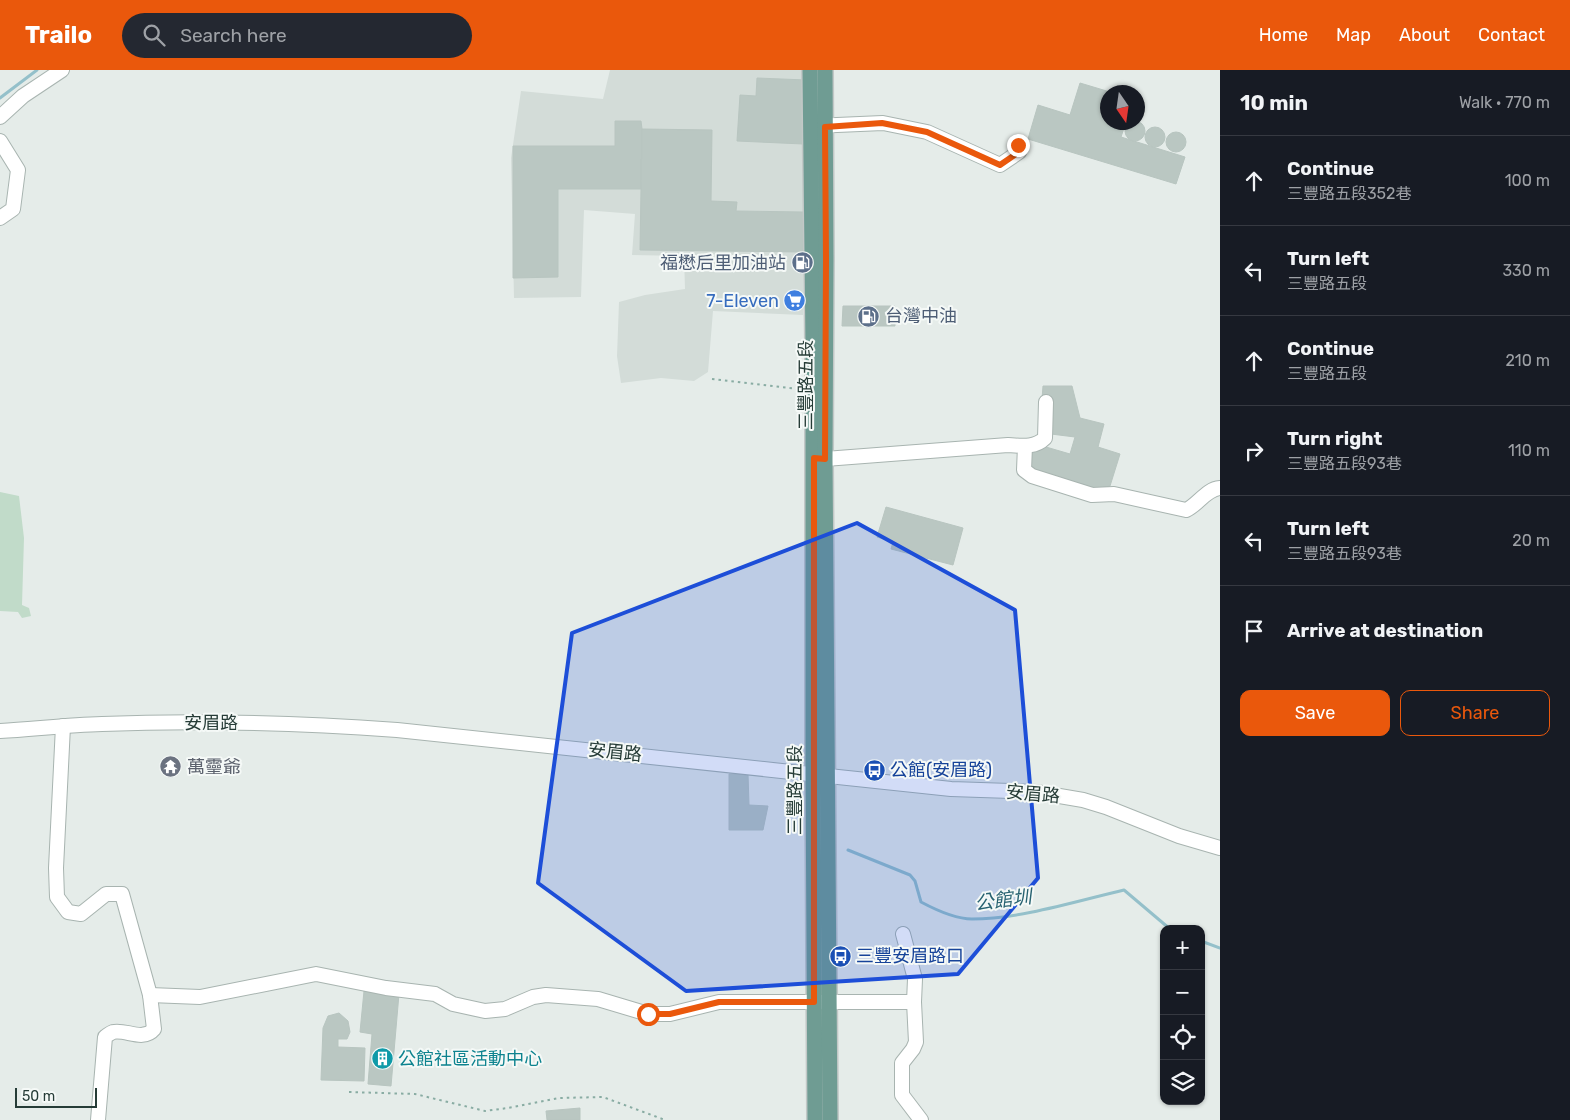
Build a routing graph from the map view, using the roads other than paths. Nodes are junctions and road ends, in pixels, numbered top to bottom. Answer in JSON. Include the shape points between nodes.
{"nodes":[{"id":1,"x":62,"y":70,"type":"edge"},
{"id":2,"x":810,"y":70,"type":"edge"},
{"id":3,"x":825,"y":70,"type":"edge"},
{"id":4,"x":0,"y":117,"type":"edge"},
{"id":5,"x":818,"y":126,"type":"junction"},
{"id":6,"x":0,"y":141,"type":"edge"},
{"id":7,"x":1018,"y":145,"type":"dead end"},
{"id":8,"x":0,"y":218,"type":"edge"},
{"id":9,"x":1046,"y":402,"type":"dead end"},
{"id":10,"x":1025,"y":446,"type":"junction"},
{"id":11,"x":819,"y":458,"type":"junction"},
{"id":12,"x":1220,"y":488,"type":"edge"},
{"id":13,"x":63,"y":726,"type":"junction"},
{"id":14,"x":0,"y":731,"type":"edge"},
{"id":15,"x":821,"y":775,"type":"junction"},
{"id":16,"x":1220,"y":848,"type":"edge"},
{"id":17,"x":903,"y":934,"type":"dead end"},
{"id":18,"x":150,"y":995,"type":"junction"},
{"id":19,"x":914,"y":1002,"type":"junction"},
{"id":20,"x":822,"y":1003,"type":"junction"},
{"id":21,"x":98,"y":1120,"type":"edge"},
{"id":22,"x":815,"y":1120,"type":"edge"},
{"id":23,"x":830,"y":1120,"type":"edge"},
{"id":24,"x":921,"y":1120,"type":"edge"}],
"edges":[{"from":1,"to":4,"type":"street","via":[[23,96]]},
{"from":2,"to":5,"type":"main road","name":"三豐路五段"},
{"from":3,"to":5,"type":"main road","name":"三豐路五段"},
{"from":5,"to":7,"type":"street","via":[[882,123],[927,132],[1000,165],[1019,152]]},
{"from":5,"to":11,"type":"main road","name":"三豐路五段","via":[[813,391]]},
{"from":5,"to":11,"type":"main road","name":"三豐路五段","via":[[826,259]]},
{"from":6,"to":8,"type":"street","via":[[18,170],[13,209]]},
{"from":9,"to":10,"type":"street","via":[[1046,438],[1040,443]]},
{"from":10,"to":11,"type":"street"},
{"from":10,"to":12,"type":"street","via":[[1024,470],[1032,476],[1092,495],[1114,494],[1186,510]]},
{"from":11,"to":15,"type":"main road","name":"三豐路五段"},
{"from":13,"to":14,"type":"street","name":"安眉路"},
{"from":13,"to":15,"type":"street","name":"安眉路","via":[[232,722],[350,726]]},
{"from":13,"to":18,"type":"street","via":[[57,898],[68,912],[81,914],[106,894],[122,894]]},
{"from":15,"to":16,"type":"street","name":"安眉路","via":[[951,789],[1036,792],[1083,800]]},
{"from":15,"to":20,"type":"main road","name":"三豐路五段"},
{"from":17,"to":19,"type":"street","via":[[915,979]]},
{"from":18,"to":20,"type":"street","via":[[200,997],[316,974],[435,994],[453,1004],[485,1011],[505,1009],[546,995],[598,999],[648,1014],[670,1014],[719,1002]]},
{"from":18,"to":21,"type":"street","via":[[154,1029],[150,1033],[113,1032],[105,1037]]},
{"from":19,"to":20,"type":"street"},
{"from":19,"to":24,"type":"street","via":[[916,1042],[902,1063],[902,1095]]},
{"from":20,"to":22,"type":"main road","name":"三豐路五段"},
{"from":20,"to":23,"type":"main road","name":"三豐路五段"}]}
